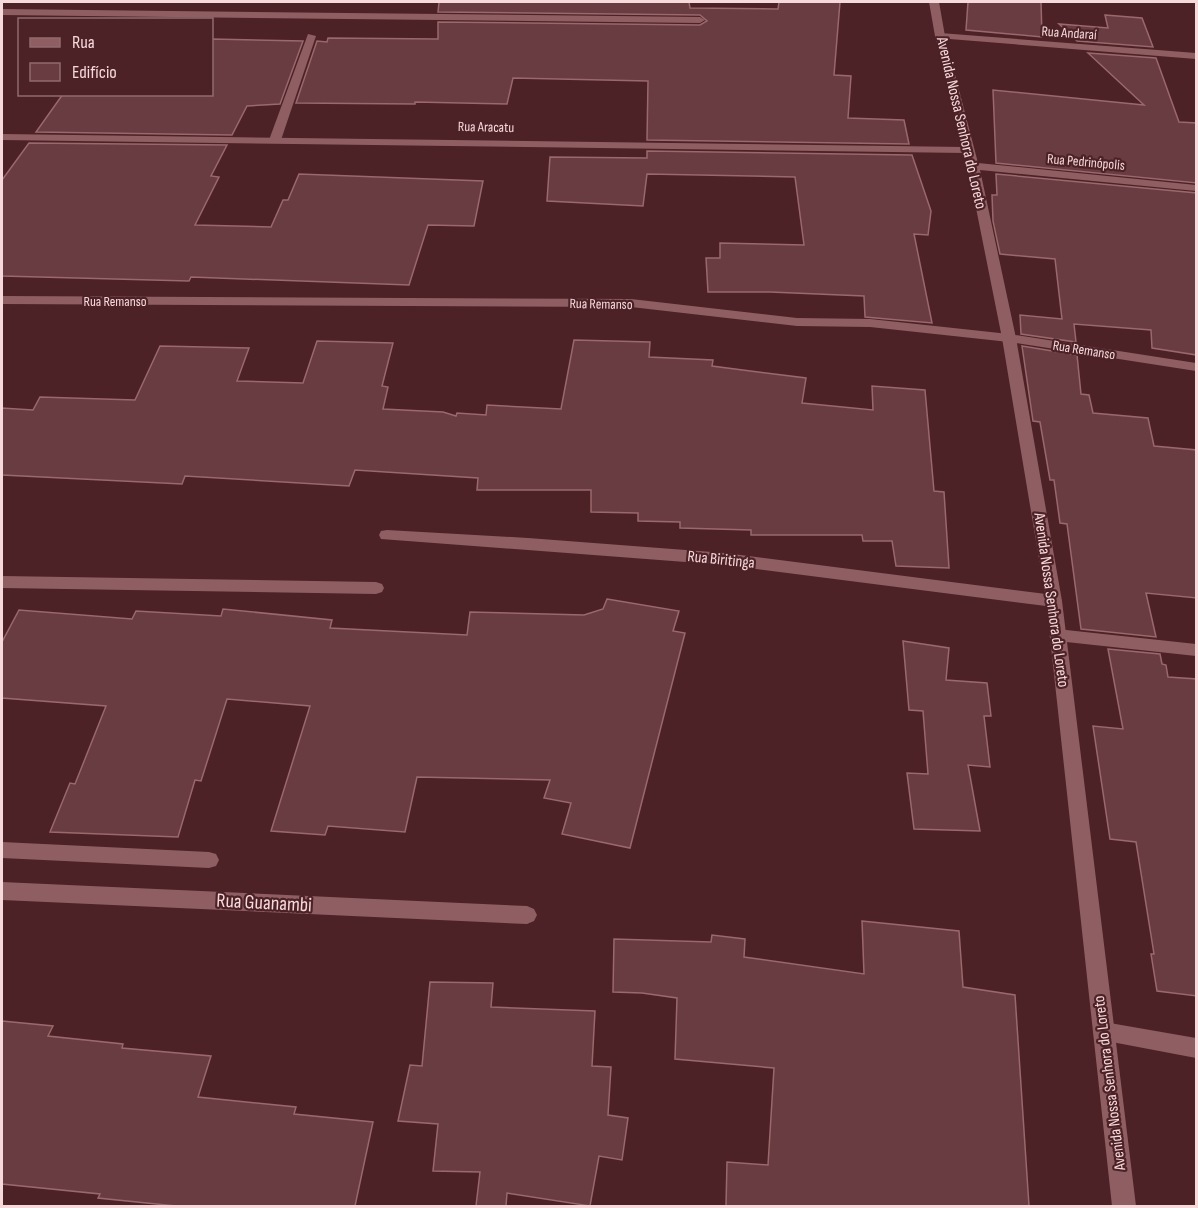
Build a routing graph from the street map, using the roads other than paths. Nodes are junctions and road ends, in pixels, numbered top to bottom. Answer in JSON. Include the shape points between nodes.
{"nodes":[{"id":1,"x":14,"y":2,"type":"edge"},
{"id":2,"x":934,"y":2,"type":"edge"},
{"id":3,"x":4,"y":12,"type":"edge"},
{"id":4,"x":700,"y":20,"type":"dead end"},
{"id":5,"x":311,"y":36,"type":"dead end"},
{"id":6,"x":940,"y":36,"type":"junction"},
{"id":7,"x":1197,"y":56,"type":"edge"},
{"id":8,"x":2,"y":137,"type":"edge"},
{"id":9,"x":274,"y":140,"type":"junction"},
{"id":10,"x":970,"y":150,"type":"junction"},
{"id":11,"x":972,"y":166,"type":"junction"},
{"id":12,"x":1197,"y":188,"type":"edge"},
{"id":13,"x":2,"y":300,"type":"edge"},
{"id":14,"x":1009,"y":338,"type":"junction"},
{"id":15,"x":1197,"y":367,"type":"edge"},
{"id":16,"x":387,"y":535,"type":"dead end"},
{"id":17,"x":2,"y":582,"type":"edge"},
{"id":18,"x":376,"y":588,"type":"dead end"},
{"id":19,"x":1054,"y":601,"type":"junction"},
{"id":20,"x":1057,"y":635,"type":"junction"},
{"id":21,"x":1197,"y":650,"type":"edge"},
{"id":22,"x":2,"y":850,"type":"edge"},
{"id":23,"x":209,"y":860,"type":"dead end"},
{"id":24,"x":2,"y":891,"type":"edge"},
{"id":25,"x":527,"y":915,"type":"dead end"},
{"id":26,"x":1104,"y":1032,"type":"junction"},
{"id":27,"x":1197,"y":1048,"type":"edge"},
{"id":28,"x":1124,"y":1206,"type":"edge"}],
"edges":[{"from":1,"to":3,"type":"street"},
{"from":2,"to":6,"type":"street","name":"Avenida Nossa Senhora do Loreto"},
{"from":3,"to":4,"type":"street"},
{"from":5,"to":9,"type":"street"},
{"from":6,"to":7,"type":"street","name":"Rua Andaraí"},
{"from":6,"to":10,"type":"street","name":"Avenida Nossa Senhora do Loreto"},
{"from":8,"to":9,"type":"street","name":"Rua Aracatu"},
{"from":9,"to":10,"type":"street","name":"Rua Aracatu"},
{"from":10,"to":11,"type":"street","name":"Avenida Nossa Senhora do Loreto"},
{"from":11,"to":12,"type":"street","name":"Rua Pedrinópolis"},
{"from":11,"to":14,"type":"street","name":"Avenida Nossa Senhora do Loreto"},
{"from":13,"to":14,"type":"street","name":"Rua Remanso","via":[[631,303],[797,322],[870,323]]},
{"from":14,"to":15,"type":"street","name":"Rua Remanso"},
{"from":14,"to":19,"type":"street","name":"Avenida Nossa Senhora do Loreto"},
{"from":16,"to":19,"type":"street","name":"Rua Biritinga","via":[[725,559]]},
{"from":17,"to":18,"type":"street"},
{"from":19,"to":20,"type":"street","name":"Avenida Nossa Senhora do Loreto"},
{"from":20,"to":21,"type":"street"},
{"from":20,"to":26,"type":"street","name":"Avenida Nossa Senhora do Loreto"},
{"from":22,"to":23,"type":"street"},
{"from":24,"to":25,"type":"street","name":"Rua Guanambi"},
{"from":26,"to":27,"type":"street"},
{"from":26,"to":28,"type":"street","name":"Avenida Nossa Senhora do Loreto"}]}
